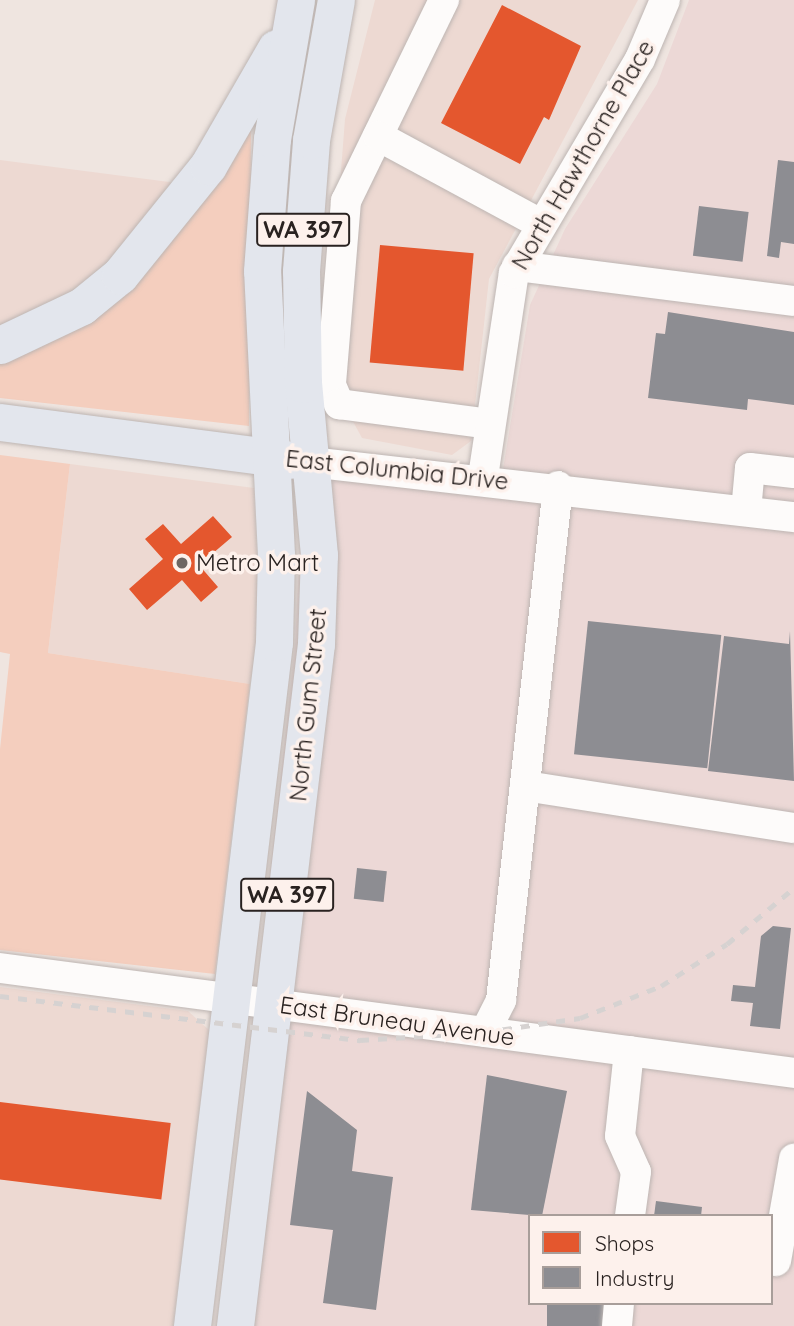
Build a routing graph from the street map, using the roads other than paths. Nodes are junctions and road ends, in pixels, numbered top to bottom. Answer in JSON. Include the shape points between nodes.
{"nodes":[{"id":1,"x":336,"y":0,"type":"edge"},
{"id":2,"x":444,"y":0,"type":"edge"},
{"id":3,"x":665,"y":0,"type":"edge"},
{"id":4,"x":295,"y":4,"type":"edge"},
{"id":5,"x":378,"y":136,"type":"junction"},
{"id":6,"x":267,"y":191,"type":"junction"},
{"id":7,"x":305,"y":196,"type":"junction"},
{"id":8,"x":346,"y":201,"type":"junction"},
{"id":9,"x":541,"y":224,"type":"junction"},
{"id":10,"x":517,"y":266,"type":"junction"},
{"id":11,"x":794,"y":300,"type":"edge"},
{"id":12,"x":0,"y":345,"type":"edge"},
{"id":13,"x":0,"y":422,"type":"edge"},
{"id":14,"x":490,"y":424,"type":"junction"},
{"id":15,"x":269,"y":457,"type":"junction"},
{"id":16,"x":310,"y":462,"type":"junction"},
{"id":17,"x":794,"y":473,"type":"edge"},
{"id":18,"x":483,"y":477,"type":"junction"},
{"id":19,"x":558,"y":486,"type":"junction"},
{"id":20,"x":746,"y":511,"type":"junction"},
{"id":21,"x":794,"y":517,"type":"edge"},
{"id":22,"x":525,"y":786,"type":"junction"},
{"id":23,"x":794,"y":828,"type":"edge"},
{"id":24,"x":0,"y":968,"type":"edge"},
{"id":25,"x":232,"y":999,"type":"junction"},
{"id":26,"x":274,"y":1004,"type":"junction"},
{"id":27,"x":485,"y":1032,"type":"junction"},
{"id":28,"x":629,"y":1051,"type":"junction"},
{"id":29,"x":794,"y":1073,"type":"edge"},
{"id":30,"x":794,"y":1159,"type":"edge"},
{"id":31,"x":630,"y":1214,"type":"edge"},
{"id":32,"x":776,"y":1261,"type":"dead end"},
{"id":33,"x":620,"y":1305,"type":"edge"},
{"id":34,"x":192,"y":1326,"type":"edge"},
{"id":35,"x":235,"y":1326,"type":"edge"},
{"id":36,"x":617,"y":1326,"type":"edge"}],
"edges":[{"from":1,"to":7,"type":"main road","name":"North Gum Street","number":"WA 397"},
{"from":2,"to":5,"type":"street"},
{"from":3,"to":9,"type":"street","name":"North Hawthorne Place","via":[[640,59]]},
{"from":4,"to":6,"type":"main road","name":"North Gum Street","number":"WA 397"},
{"from":4,"to":12,"type":"main road","via":[[232,129],[162,228],[82,306]]},
{"from":5,"to":8,"type":"street"},
{"from":5,"to":9,"type":"street"},
{"from":6,"to":7,"type":"street"},
{"from":6,"to":15,"type":"main road","name":"North Gum Street","number":"WA 397","via":[[262,316]]},
{"from":7,"to":8,"type":"street"},
{"from":7,"to":16,"type":"main road","name":"North Gum Street","number":"WA 397","via":[[301,356]]},
{"from":8,"to":14,"type":"street","via":[[332,394],[339,404]]},
{"from":9,"to":10,"type":"street","name":"North Hawthorne Place"},
{"from":10,"to":11,"type":"street"},
{"from":10,"to":14,"type":"street","name":"North Hawthorne Place"},
{"from":13,"to":15,"type":"main road","name":"East Columbia Drive"},
{"from":14,"to":18,"type":"street","name":"North Hawthorne Place"},
{"from":15,"to":16,"type":"main road","name":"East Columbia Drive"},
{"from":15,"to":25,"type":"main road","name":"North Gum Street","number":"WA 397","via":[[274,642]]},
{"from":16,"to":18,"type":"street","name":"East Columbia Drive"},
{"from":16,"to":26,"type":"main road","name":"North Gum Street","number":"WA 397","via":[[317,622]]},
{"from":17,"to":20,"type":"street","via":[[750,468]]},
{"from":18,"to":19,"type":"street","name":"East Columbia Drive"},
{"from":19,"to":20,"type":"street","name":"East Columbia Drive"},
{"from":19,"to":22,"type":"street"},
{"from":20,"to":21,"type":"street","name":"East Columbia Drive"},
{"from":22,"to":23,"type":"street"},
{"from":22,"to":27,"type":"street","via":[[501,1000]]},
{"from":24,"to":25,"type":"street","name":"East Bruneau Avenue"},
{"from":25,"to":26,"type":"street","name":"East Bruneau Avenue"},
{"from":25,"to":34,"type":"main road","name":"North Gum Street","number":"WA 397"},
{"from":26,"to":27,"type":"street","name":"East Bruneau Avenue"},
{"from":26,"to":35,"type":"main road","name":"North Gum Street","number":"WA 397"},
{"from":27,"to":28,"type":"street","name":"East Bruneau Avenue"},
{"from":28,"to":29,"type":"street","name":"East Bruneau Avenue"},
{"from":28,"to":31,"type":"street","via":[[620,1136],[636,1172]]},
{"from":30,"to":32,"type":"street"},
{"from":33,"to":36,"type":"street"}]}
